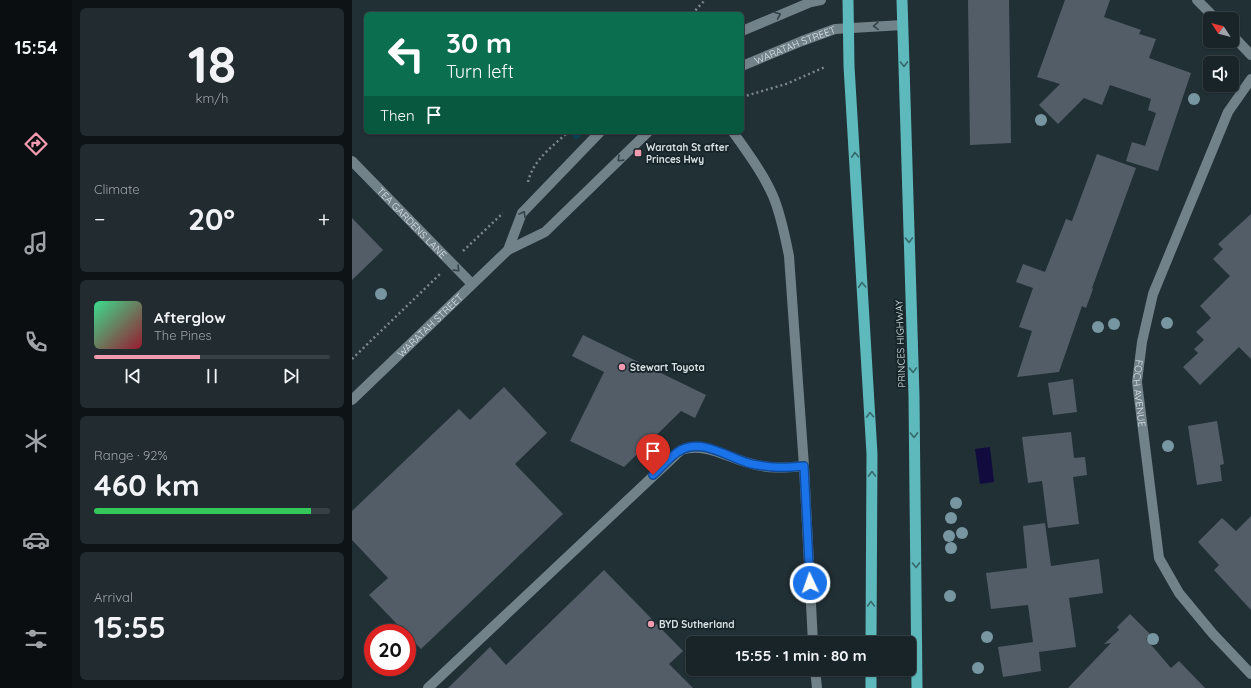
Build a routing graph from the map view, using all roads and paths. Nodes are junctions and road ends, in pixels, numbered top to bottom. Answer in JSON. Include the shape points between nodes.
{"nodes":[{"id":1,"x":705,"y":0,"type":"edge"},
{"id":2,"x":821,"y":0,"type":"edge"},
{"id":3,"x":848,"y":0,"type":"edge"},
{"id":4,"x":902,"y":0,"type":"edge"},
{"id":5,"x":1198,"y":0,"type":"edge"},
{"id":6,"x":694,"y":12,"type":"edge"},
{"id":7,"x":1209,"y":12,"type":"edge"},
{"id":8,"x":903,"y":25,"type":"junction"},
{"id":9,"x":849,"y":27,"type":"junction"},
{"id":10,"x":744,"y":30,"type":"edge"},
{"id":11,"x":1239,"y":43,"type":"edge"},
{"id":12,"x":1251,"y":55,"type":"edge"},
{"id":13,"x":744,"y":65,"type":"edge"},
{"id":14,"x":825,"y":67,"type":"dead end"},
{"id":15,"x":1251,"y":78,"type":"edge"},
{"id":16,"x":744,"y":97,"type":"edge"},
{"id":17,"x":566,"y":134,"type":"edge"},
{"id":18,"x":598,"y":134,"type":"edge"},
{"id":19,"x":646,"y":134,"type":"edge"},
{"id":20,"x":734,"y":134,"type":"edge"},
{"id":21,"x":352,"y":161,"type":"edge"},
{"id":22,"x":527,"y":185,"type":"dead end"},
{"id":23,"x":508,"y":208,"type":"dead end"},
{"id":24,"x":508,"y":250,"type":"junction"},
{"id":25,"x":451,"y":263,"type":"junction"},
{"id":26,"x":472,"y":284,"type":"junction"},
{"id":27,"x":352,"y":359,"type":"edge"},
{"id":28,"x":352,"y":400,"type":"edge"},
{"id":29,"x":804,"y":466,"type":"junction"},
{"id":30,"x":813,"y":636,"type":"edge"},
{"id":31,"x":871,"y":636,"type":"edge"},
{"id":32,"x":1251,"y":674,"type":"edge"},
{"id":33,"x":816,"y":676,"type":"edge"},
{"id":34,"x":871,"y":676,"type":"edge"},
{"id":35,"x":818,"y":687,"type":"edge"},
{"id":36,"x":428,"y":688,"type":"edge"},
{"id":37,"x":870,"y":688,"type":"edge"},
{"id":38,"x":917,"y":688,"type":"edge"}],
"edges":[{"from":1,"to":6,"type":"path"},
{"from":10,"to":2,"type":"street","one_way":true},
{"from":3,"to":9,"type":"highway"},
{"from":4,"to":8,"type":"highway","name":"PRINCES HIGHWAY"},
{"from":5,"to":7,"type":"street"},
{"from":8,"to":9,"type":"street","name":"WARATAH STREET","one_way":true},
{"from":8,"to":38,"type":"highway","name":"PRINCES HIGHWAY","one_way":true,"via":[[914,396]]},
{"from":9,"to":13,"type":"street","name":"WARATAH STREET","via":[[821,33]]},
{"from":31,"to":9,"type":"highway","one_way":true,"via":[[872,454],[849,66]]},
{"from":11,"to":12,"type":"street"},
{"from":14,"to":16,"type":"path","via":[[786,84]]},
{"from":15,"to":32,"type":"street","name":"FOCH AVENUE","via":[[1228,112],[1153,294],[1142,342],[1137,382],[1146,468],[1160,558],[1179,593]]},
{"from":17,"to":22,"type":"path","via":[[531,170]]},
{"from":24,"to":18,"type":"street","name":"WARATAH STREET","one_way":true,"via":[[522,213]]},
{"from":19,"to":24,"type":"street","name":"WARATAH STREET","one_way":true,"via":[[545,232]]},
{"from":20,"to":29,"type":"street","via":[[758,168],[773,196],[783,225],[789,256]]},
{"from":21,"to":25,"type":"street","name":"TEA GARDENS LANE"},
{"from":23,"to":25,"type":"path"},
{"from":24,"to":26,"type":"street","name":"WARATAH STREET"},
{"from":25,"to":26,"type":"street","name":"TEA GARDENS LANE","one_way":true},
{"from":25,"to":27,"type":"path"},
{"from":26,"to":28,"type":"street","name":"WARATAH STREET"},
{"from":29,"to":30,"type":"street"},
{"from":29,"to":36,"type":"street","via":[[778,469],[750,464],[708,449],[695,447],[681,450]]},
{"from":33,"to":35,"type":"street"},
{"from":34,"to":37,"type":"highway"}]}
